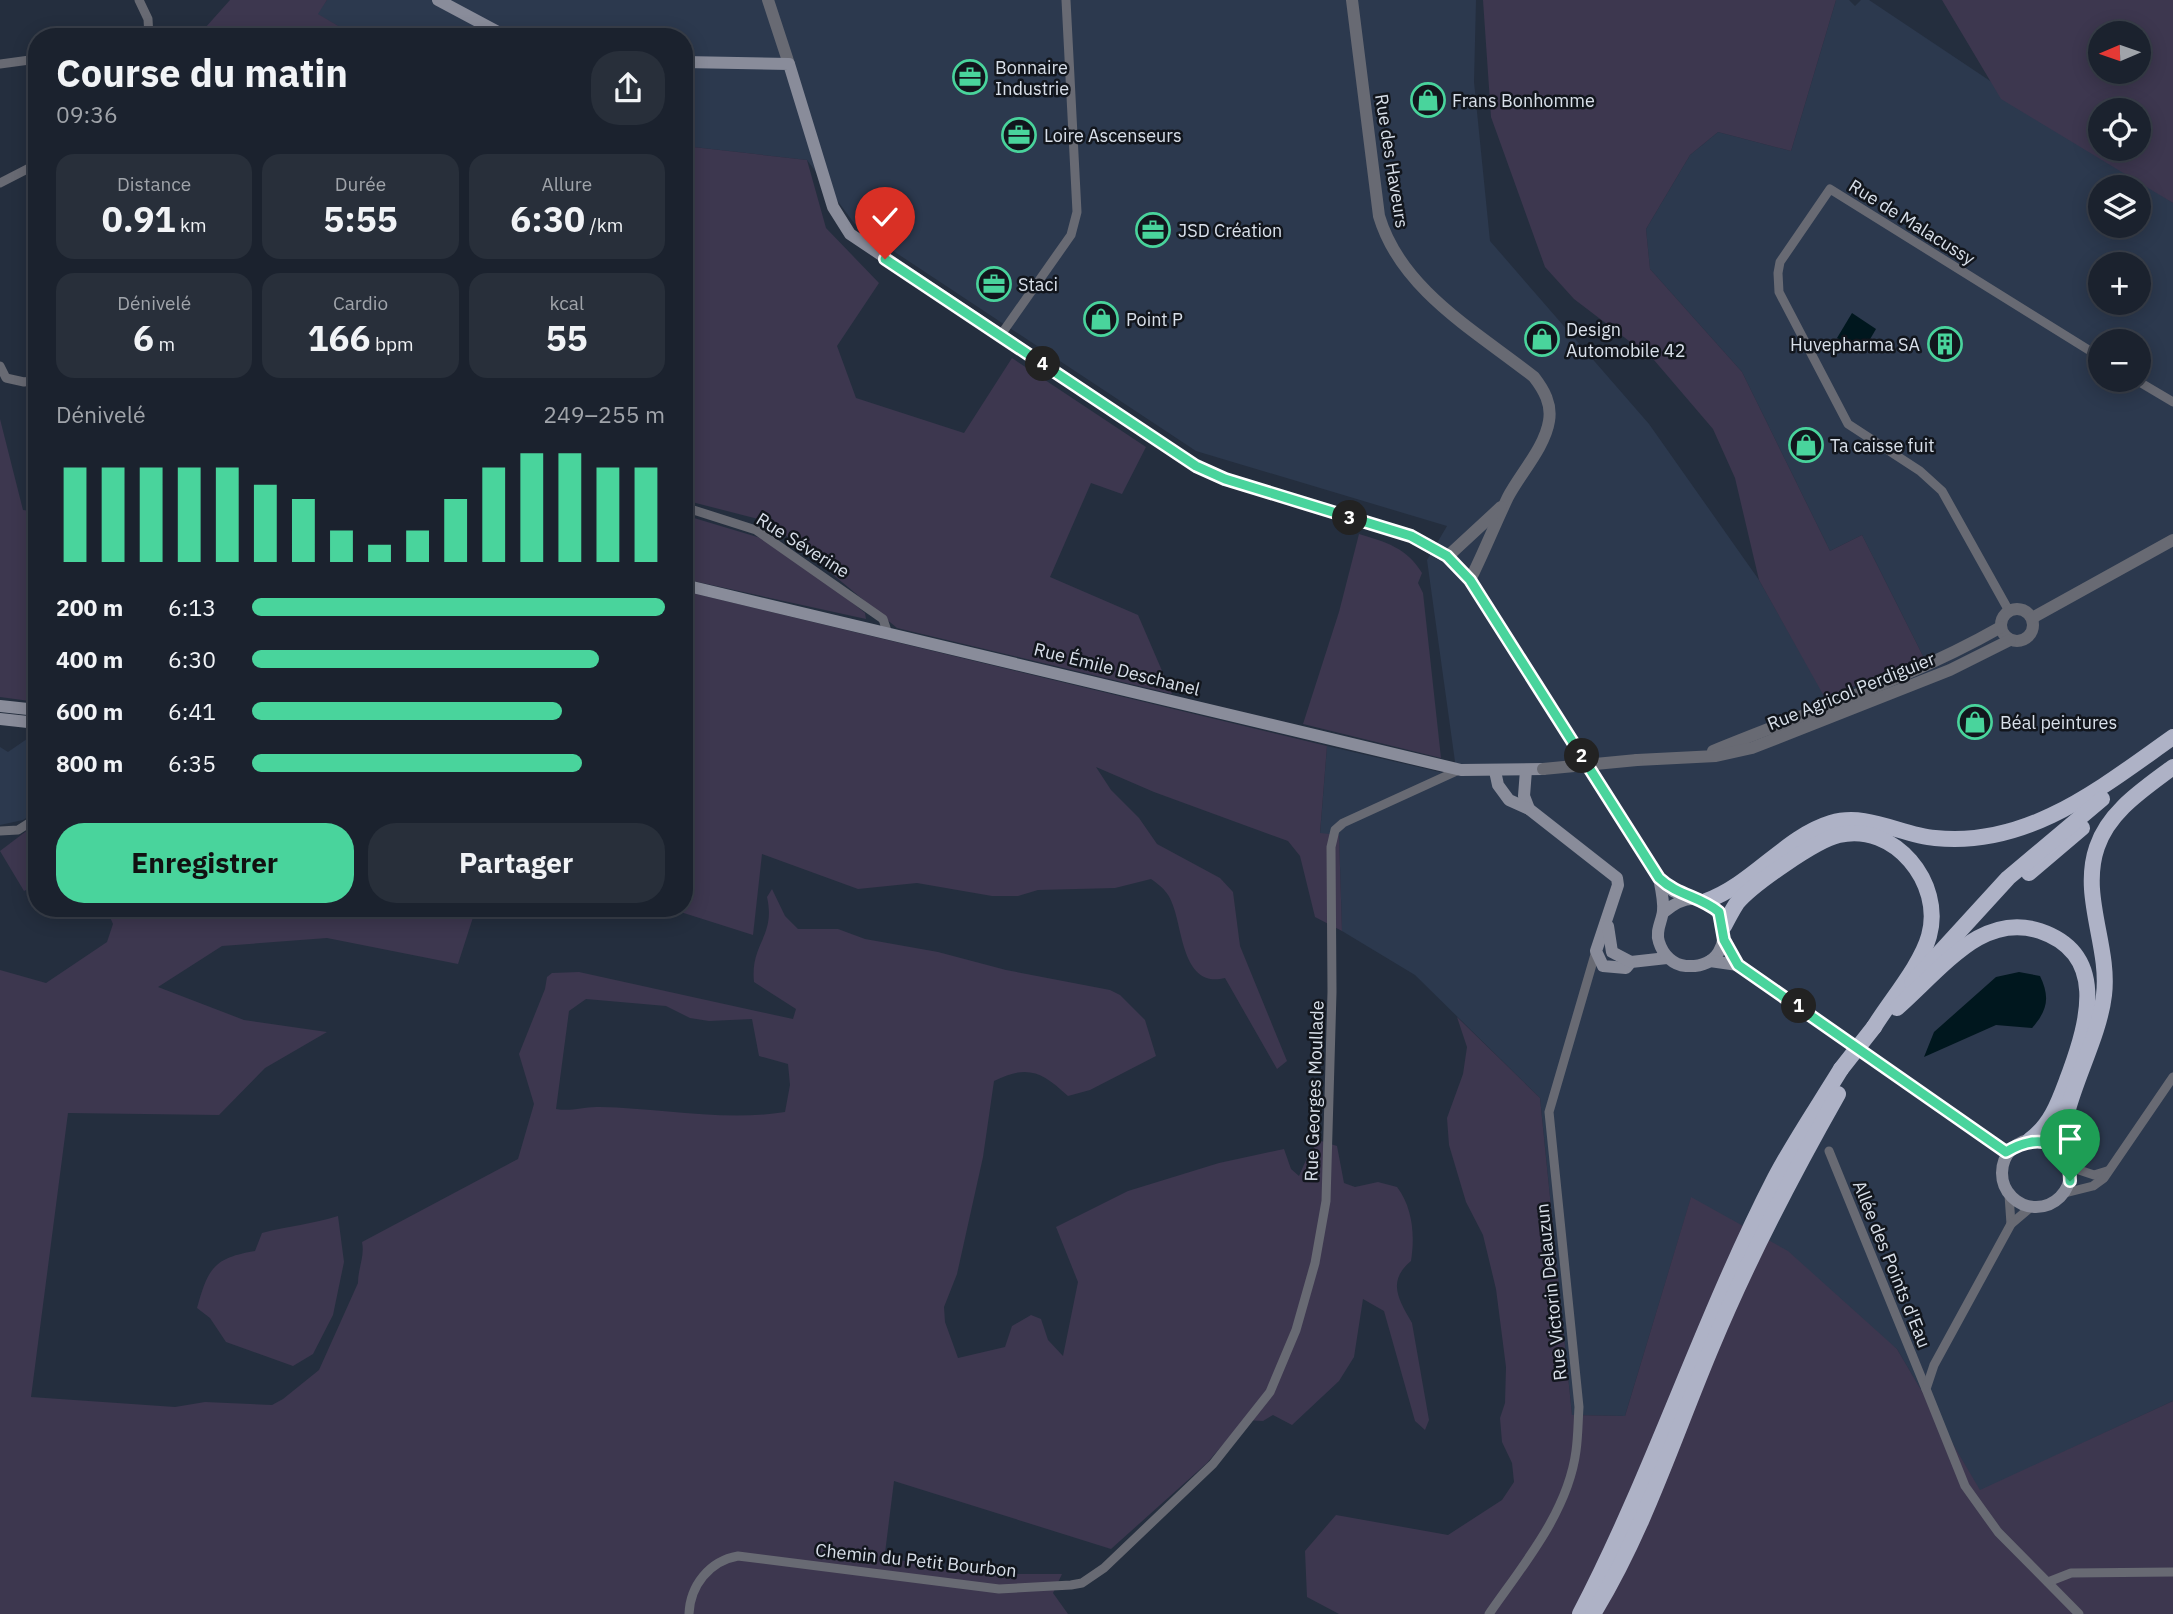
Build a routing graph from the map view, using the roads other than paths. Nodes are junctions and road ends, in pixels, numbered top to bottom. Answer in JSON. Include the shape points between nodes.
{"nodes":[{"id":1,"x":139,"y":0,"type":"edge"},
{"id":2,"x":438,"y":0,"type":"edge"},
{"id":3,"x":768,"y":0,"type":"edge"},
{"id":4,"x":1066,"y":0,"type":"edge"},
{"id":5,"x":1352,"y":0,"type":"edge"},
{"id":6,"x":148,"y":28,"type":"edge"},
{"id":7,"x":490,"y":28,"type":"edge"},
{"id":8,"x":28,"y":60,"type":"edge"},
{"id":9,"x":693,"y":62,"type":"edge"},
{"id":10,"x":0,"y":64,"type":"edge"},
{"id":11,"x":789,"y":64,"type":"junction"},
{"id":12,"x":28,"y":169,"type":"edge"},
{"id":13,"x":0,"y":183,"type":"edge"},
{"id":14,"x":1000,"y":336,"type":"junction"},
{"id":15,"x":2088,"y":350,"type":"edge"},
{"id":16,"x":0,"y":366,"type":"edge"},
{"id":17,"x":28,"y":381,"type":"edge"},
{"id":18,"x":2151,"y":389,"type":"edge"},
{"id":19,"x":2173,"y":402,"type":"edge"},
{"id":20,"x":1507,"y":498,"type":"junction"},
{"id":21,"x":693,"y":510,"type":"edge"},
{"id":22,"x":2173,"y":540,"type":"edge"},
{"id":23,"x":1447,"y":556,"type":"junction"},
{"id":24,"x":1470,"y":580,"type":"junction"},
{"id":25,"x":693,"y":587,"type":"edge"},
{"id":26,"x":2009,"y":611,"type":"junction"},
{"id":27,"x":2032,"y":618,"type":"junction"},
{"id":28,"x":2001,"y":628,"type":"junction"},
{"id":29,"x":888,"y":634,"type":"junction"},
{"id":30,"x":2010,"y":640,"type":"junction"},
{"id":31,"x":0,"y":706,"type":"edge"},
{"id":32,"x":28,"y":709,"type":"edge"},
{"id":33,"x":0,"y":719,"type":"edge"},
{"id":34,"x":28,"y":722,"type":"edge"},
{"id":35,"x":2173,"y":737,"type":"edge"},
{"id":36,"x":2173,"y":745,"type":"edge"},
{"id":37,"x":1700,"y":757,"type":"junction"},
{"id":38,"x":2173,"y":760,"type":"edge"},
{"id":39,"x":2173,"y":767,"type":"edge"},
{"id":40,"x":1461,"y":769,"type":"junction"},
{"id":41,"x":1543,"y":769,"type":"joint"},
{"id":42,"x":1526,"y":770,"type":"junction"},
{"id":43,"x":1495,"y":771,"type":"junction"},
{"id":44,"x":1529,"y":809,"type":"junction"},
{"id":45,"x":28,"y":824,"type":"edge"},
{"id":46,"x":0,"y":831,"type":"edge"},
{"id":47,"x":1659,"y":878,"type":"junction"},
{"id":48,"x":1698,"y":900,"type":"junction"},
{"id":49,"x":1664,"y":912,"type":"junction"},
{"id":50,"x":1608,"y":915,"type":"junction"},
{"id":51,"x":1724,"y":933,"type":"junction"},
{"id":52,"x":1658,"y":940,"type":"junction"},
{"id":53,"x":1596,"y":951,"type":"junction"},
{"id":54,"x":1667,"y":958,"type":"junction"},
{"id":55,"x":1637,"y":960,"type":"junction"},
{"id":56,"x":1710,"y":961,"type":"junction"},
{"id":57,"x":1738,"y":965,"type":"junction"},
{"id":58,"x":1898,"y":1008,"type":"junction"},
{"id":59,"x":1877,"y":1030,"type":"junction"},
{"id":60,"x":1846,"y":1070,"type":"junction"},
{"id":61,"x":2173,"y":1077,"type":"edge"},
{"id":62,"x":2030,"y":1140,"type":"junction"},
{"id":63,"x":1829,"y":1151,"type":"dead end"},
{"id":64,"x":2006,"y":1152,"type":"junction"},
{"id":65,"x":2067,"y":1160,"type":"junction"},
{"id":66,"x":2107,"y":1171,"type":"junction"},
{"id":67,"x":2065,"y":1193,"type":"junction"},
{"id":68,"x":2009,"y":1195,"type":"junction"},
{"id":69,"x":2031,"y":1207,"type":"junction"},
{"id":70,"x":2011,"y":1224,"type":"junction"},
{"id":71,"x":1926,"y":1389,"type":"junction"},
{"id":72,"x":1213,"y":1464,"type":"joint"},
{"id":73,"x":2173,"y":1572,"type":"edge"},
{"id":74,"x":2048,"y":1582,"type":"junction"},
{"id":75,"x":689,"y":1614,"type":"edge"},
{"id":76,"x":1489,"y":1614,"type":"edge"},
{"id":77,"x":1580,"y":1614,"type":"edge"},
{"id":78,"x":1593,"y":1614,"type":"edge"},
{"id":79,"x":2079,"y":1614,"type":"edge"}],
"edges":[{"from":1,"to":6,"type":"street"},
{"from":2,"to":7,"type":"main road"},
{"from":3,"to":11,"type":"street"},
{"from":4,"to":14,"type":"street","via":[[1077,212],[1071,235]]},
{"from":5,"to":20,"type":"street","name":"Rue des Haveurs","via":[[1379,216],[1387,242],[1415,281],[1534,377],[1545,391],[1549,423]]},
{"from":8,"to":10,"type":"street"},
{"from":9,"to":11,"type":"main road"},
{"from":11,"to":14,"type":"main road","via":[[833,207],[850,234]]},
{"from":12,"to":13,"type":"street"},
{"from":14,"to":23,"type":"main road","via":[[1196,466],[1411,536]]},
{"from":15,"to":26,"type":"street","name":"Rue de Malacussy","via":[[1830,189],[1780,262],[1779,292],[1848,424],[1920,471],[1942,491]]},
{"from":16,"to":17,"type":"street","via":[[6,378]]},
{"from":18,"to":19,"type":"street"},
{"from":20,"to":23,"type":"street","name":"Rue des Haveurs","via":[[1489,521]]},
{"from":20,"to":24,"type":"street","name":"Rue des Haveurs"},
{"from":21,"to":29,"type":"street","name":"Rue Séverine","via":[[756,530],[883,619]]},
{"from":22,"to":27,"type":"street","name":"Rue Agricol Perdiguier"},
{"from":23,"to":24,"type":"main road"},
{"from":24,"to":47,"type":"main road"},
{"from":25,"to":29,"type":"main road","name":"Rue Émile Deschanel"},
{"from":26,"to":27,"type":"street","via":[[2026,612]]},
{"from":26,"to":28,"type":"street"},
{"from":27,"to":30,"type":"street","name":"Rue Agricol Perdiguier","via":[[2029,636]]},
{"from":28,"to":30,"type":"street"},
{"from":28,"to":37,"type":"street","name":"Rue Agricol Perdiguier","via":[[1883,685]]},
{"from":29,"to":40,"type":"main road","name":"Rue Émile Deschanel"},
{"from":30,"to":37,"type":"street","name":"Rue Agricol Perdiguier","via":[[1925,681],[1752,748]]},
{"from":31,"to":32,"type":"main road"},
{"from":33,"to":34,"type":"main road"},
{"from":35,"to":48,"type":"highway","via":[[2067,810],[2025,825],[1986,837],[1950,839],[1920,836],[1878,823],[1832,822],[1806,835],[1741,884]]},
{"from":36,"to":59,"type":"highway","via":[[2008,878]]},
{"from":37,"to":41,"type":"street","name":"Rue Agricol Perdiguier","bridge":true},
{"from":38,"to":58,"type":"highway","via":[[2005,893]]},
{"from":39,"to":65,"type":"highway","via":[[2121,809],[2097,846],[2092,883],[2104,994],[2096,1037],[2061,1134]]},
{"from":40,"to":43,"type":"main road","name":"Rue Émile Deschanel"},
{"from":40,"to":72,"type":"street","name":"Rue Georges Moullade","via":[[1343,823],[1335,831],[1331,848],[1326,1201],[1315,1263],[1296,1330],[1270,1392]]},
{"from":41,"to":42,"type":"main road","name":"Rue Émile Deschanel"},
{"from":42,"to":43,"type":"main road","name":"Rue Émile Deschanel"},
{"from":42,"to":44,"type":"main road","via":[[1524,796]]},
{"from":43,"to":44,"type":"main road","via":[[1509,800]]},
{"from":44,"to":50,"type":"main road","via":[[1616,878]]},
{"from":45,"to":46,"type":"street","via":[[19,830]]},
{"from":47,"to":48,"type":"main road","via":[[1673,891]]},
{"from":47,"to":49,"type":"main road"},
{"from":48,"to":49,"type":"main road","via":[[1674,903]]},
{"from":48,"to":51,"type":"main road","via":[[1719,912]]},
{"from":49,"to":52,"type":"main road"},
{"from":50,"to":53,"type":"main road"},
{"from":50,"to":55,"type":"main road","via":[[1612,952]]},
{"from":51,"to":56,"type":"main road"},
{"from":51,"to":57,"type":"main road"},
{"from":51,"to":59,"type":"highway","via":[[1736,904],[1747,893],[1822,841],[1857,834],[1897,847],[1923,879],[1932,923],[1923,951]]},
{"from":52,"to":54,"type":"main road"},
{"from":52,"to":55,"type":"main road"},
{"from":53,"to":55,"type":"main road","via":[[1606,968],[1620,970]]},
{"from":53,"to":76,"type":"street","name":"Rue Victorin Delauzun","via":[[1549,1112],[1579,1407],[1576,1453],[1560,1502],[1536,1548]]},
{"from":54,"to":55,"type":"main road"},
{"from":54,"to":56,"type":"main road","via":[[1682,965]]},
{"from":56,"to":57,"type":"main road"},
{"from":57,"to":64,"type":"main road"},
{"from":58,"to":59,"type":"highway"},
{"from":58,"to":62,"type":"highway","via":[[1971,943],[1998,930],[2031,928],[2063,943],[2084,972],[2089,1007],[2086,1028],[2054,1115]]},
{"from":59,"to":60,"type":"highway"},
{"from":60,"to":77,"type":"highway","via":[[1765,1199],[1632,1508]]},
{"from":60,"to":78,"type":"highway","via":[[1775,1204],[1643,1517]]},
{"from":61,"to":66,"type":"street"},
{"from":62,"to":64,"type":"main road"},
{"from":62,"to":65,"type":"main road","via":[[2043,1140]]},
{"from":63,"to":71,"type":"street","name":"Allée des Points d'Eau"},
{"from":64,"to":68,"type":"main road","via":[[2001,1173]]},
{"from":65,"to":66,"type":"street","via":[[2094,1175]]},
{"from":65,"to":67,"type":"main road","via":[[2070,1181]]},
{"from":66,"to":67,"type":"street","via":[[2094,1186]]},
{"from":67,"to":69,"type":"main road","via":[[2054,1202]]},
{"from":68,"to":69,"type":"main road"},
{"from":68,"to":70,"type":"street"},
{"from":69,"to":70,"type":"street"},
{"from":70,"to":71,"type":"street","via":[[1934,1365]]},
{"from":71,"to":74,"type":"street","name":"Allée des Points d'Eau","via":[[1965,1486],[1998,1532]]},
{"from":72,"to":75,"type":"street","name":"Chemin du Petit Bourbon","via":[[1104,1568],[1082,1583],[999,1589],[737,1556],[725,1558],[698,1580]]},
{"from":73,"to":74,"type":"street","via":[[2071,1573]]},
{"from":74,"to":79,"type":"street","name":"Allée des Points d'Eau"}]}
